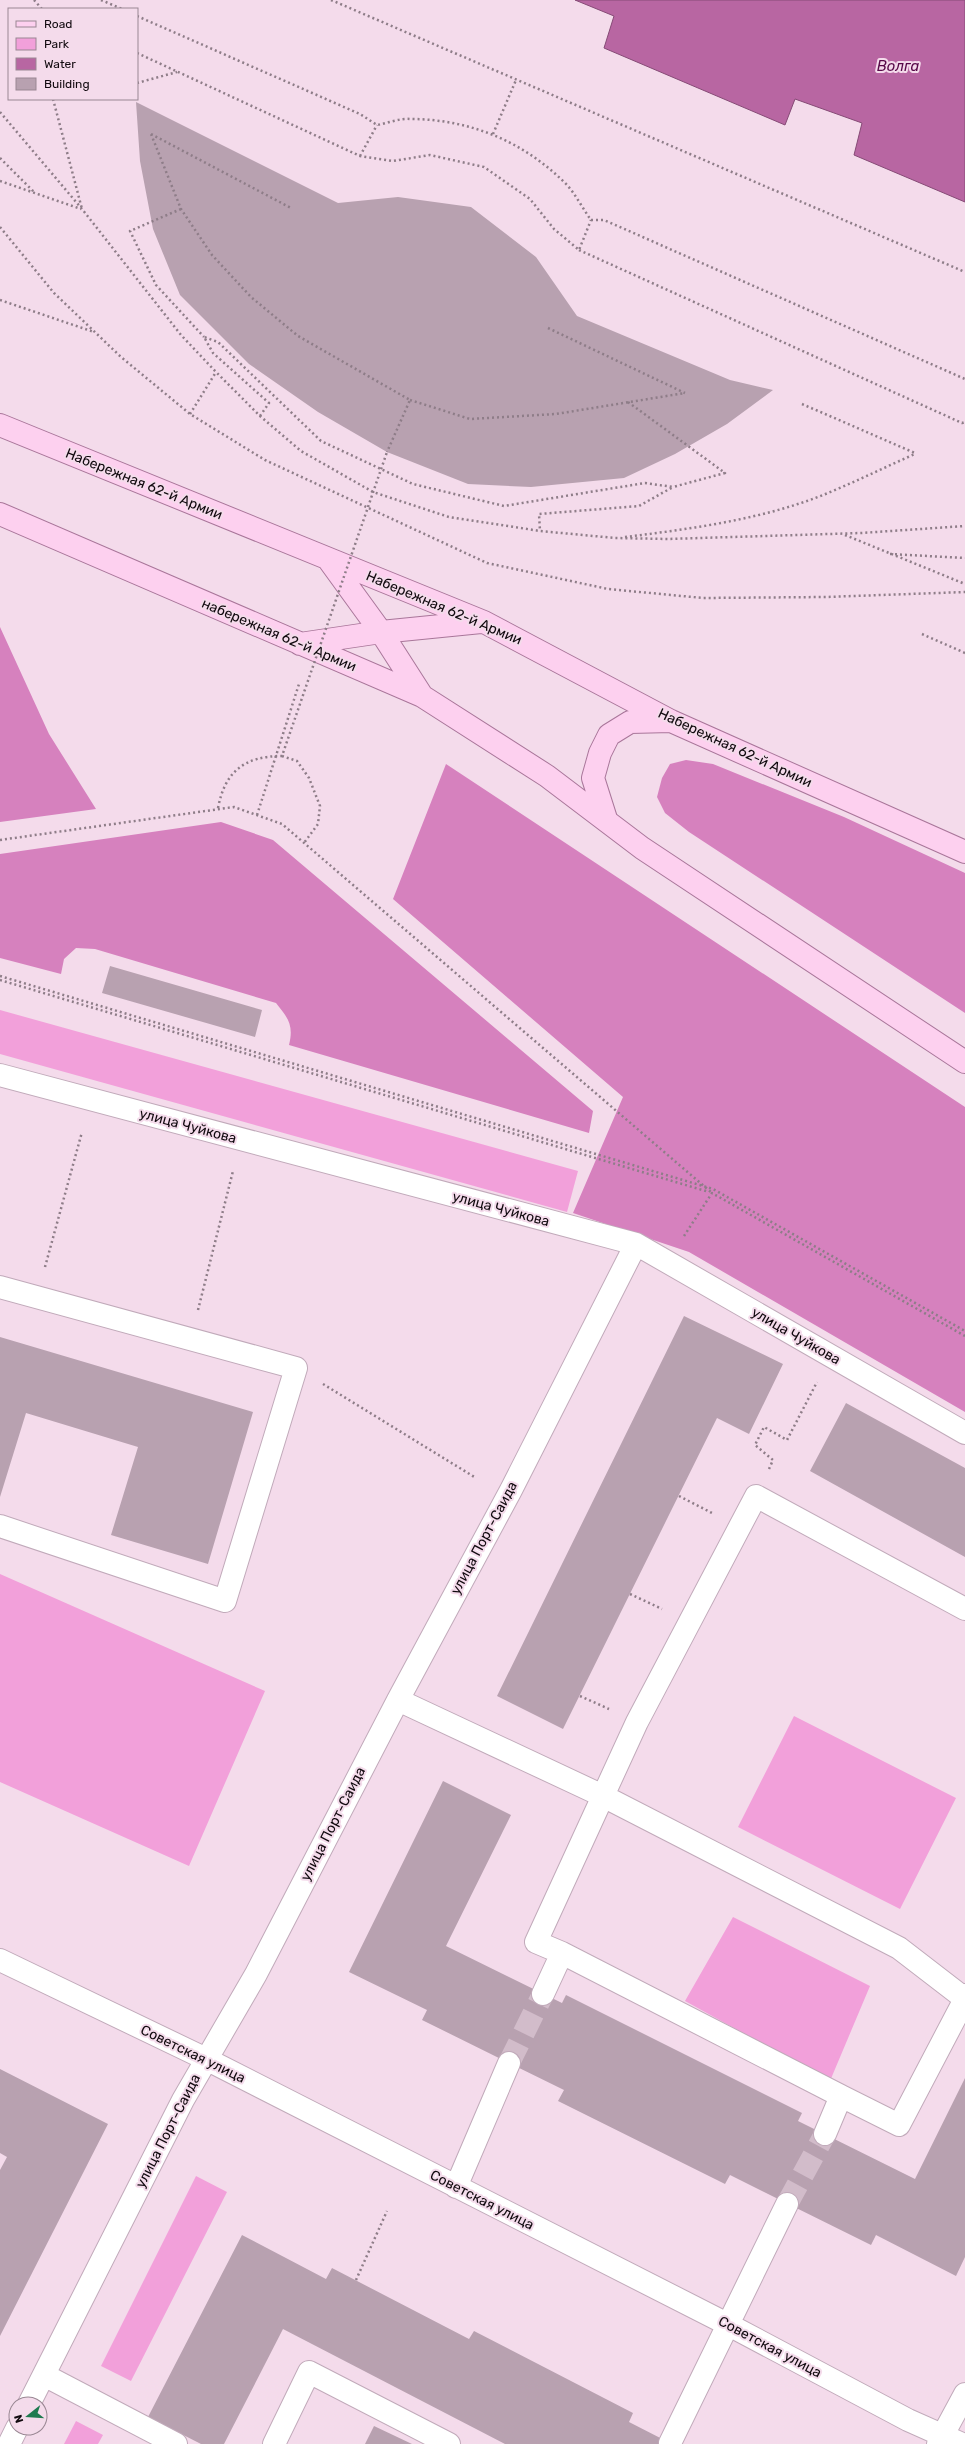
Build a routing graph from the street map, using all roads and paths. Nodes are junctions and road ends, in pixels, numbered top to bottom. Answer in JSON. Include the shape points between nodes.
{"nodes":[{"id":1,"x":34,"y":0,"type":"edge"},
{"id":2,"x":101,"y":0,"type":"edge"},
{"id":3,"x":331,"y":0,"type":"edge"},
{"id":4,"x":41,"y":8,"type":"edge"},
{"id":5,"x":120,"y":8,"type":"edge"},
{"id":6,"x":138,"y":16,"type":"edge"},
{"id":7,"x":138,"y":53,"type":"edge"},
{"id":8,"x":178,"y":72,"type":"junction"},
{"id":9,"x":516,"y":80,"type":"junction"},
{"id":10,"x":138,"y":83,"type":"edge"},
{"id":11,"x":53,"y":100,"type":"edge"},
{"id":12,"x":0,"y":112,"type":"edge"},
{"id":13,"x":377,"y":125,"type":"junction"},
{"id":14,"x":494,"y":134,"type":"junction"},
{"id":15,"x":360,"y":156,"type":"junction"},
{"id":16,"x":0,"y":158,"type":"edge"},
{"id":17,"x":0,"y":181,"type":"edge"},
{"id":18,"x":35,"y":193,"type":"junction"},
{"id":19,"x":291,"y":208,"type":"dead end"},
{"id":20,"x":82,"y":209,"type":"junction"},
{"id":21,"x":181,"y":209,"type":"junction"},
{"id":22,"x":591,"y":220,"type":"junction"},
{"id":23,"x":0,"y":227,"type":"edge"},
{"id":24,"x":579,"y":250,"type":"junction"},
{"id":25,"x":965,"y":272,"type":"edge"},
{"id":26,"x":0,"y":300,"type":"edge"},
{"id":27,"x":548,"y":328,"type":"dead end"},
{"id":28,"x":95,"y":332,"type":"junction"},
{"id":29,"x":204,"y":337,"type":"junction"},
{"id":30,"x":216,"y":372,"type":"junction"},
{"id":31,"x":965,"y":379,"type":"edge"},
{"id":32,"x":410,"y":400,"type":"junction"},
{"id":33,"x":628,"y":402,"type":"junction"},
{"id":34,"x":802,"y":404,"type":"dead end"},
{"id":35,"x":190,"y":414,"type":"junction"},
{"id":36,"x":260,"y":416,"type":"junction"},
{"id":37,"x":965,"y":422,"type":"edge"},
{"id":38,"x":0,"y":425,"type":"edge"},
{"id":39,"x":673,"y":486,"type":"junction"},
{"id":40,"x":0,"y":514,"type":"edge"},
{"id":41,"x":965,"y":526,"type":"edge"},
{"id":42,"x":540,"y":531,"type":"junction"},
{"id":43,"x":842,"y":534,"type":"junction"},
{"id":44,"x":615,"y":538,"type":"junction"},
{"id":45,"x":887,"y":554,"type":"junction"},
{"id":46,"x":965,"y":558,"type":"edge"},
{"id":47,"x":328,"y":559,"type":"junction"},
{"id":48,"x":965,"y":584,"type":"edge"},
{"id":49,"x":965,"y":592,"type":"edge"},
{"id":50,"x":484,"y":622,"type":"junction"},
{"id":51,"x":381,"y":632,"type":"junction"},
{"id":52,"x":922,"y":634,"type":"dead end"},
{"id":53,"x":300,"y":644,"type":"junction"},
{"id":54,"x":965,"y":653,"type":"edge"},
{"id":55,"x":299,"y":684,"type":"dead end"},
{"id":56,"x":422,"y":696,"type":"junction"},
{"id":57,"x":672,"y":721,"type":"junction"},
{"id":58,"x":282,"y":756,"type":"junction"},
{"id":59,"x":218,"y":808,"type":"junction"},
{"id":60,"x":257,"y":815,"type":"junction"},
{"id":61,"x":606,"y":819,"type":"junction"},
{"id":62,"x":0,"y":840,"type":"edge"},
{"id":63,"x":304,"y":843,"type":"junction"},
{"id":64,"x":965,"y":852,"type":"edge"},
{"id":65,"x":0,"y":976,"type":"edge"},
{"id":66,"x":0,"y":980,"type":"edge"},
{"id":67,"x":965,"y":1062,"type":"edge"},
{"id":68,"x":0,"y":1075,"type":"edge"},
{"id":69,"x":82,"y":1132,"type":"dead end"},
{"id":70,"x":233,"y":1171,"type":"dead end"},
{"id":71,"x":704,"y":1186,"type":"junction"},
{"id":72,"x":712,"y":1193,"type":"junction"},
{"id":73,"x":636,"y":1244,"type":"junction"},
{"id":74,"x":668,"y":1262,"type":"junction"},
{"id":75,"x":0,"y":1287,"type":"edge"},
{"id":76,"x":37,"y":1297,"type":"junction"},
{"id":77,"x":965,"y":1331,"type":"edge"},
{"id":78,"x":965,"y":1336,"type":"edge"},
{"id":79,"x":190,"y":1339,"type":"junction"},
{"id":80,"x":296,"y":1368,"type":"junction"},
{"id":81,"x":820,"y":1376,"type":"dead end"},
{"id":82,"x":965,"y":1433,"type":"edge"},
{"id":83,"x":773,"y":1460,"type":"dead end"},
{"id":84,"x":476,"y":1478,"type":"dead end"},
{"id":85,"x":678,"y":1496,"type":"dead end"},
{"id":86,"x":0,"y":1526,"type":"edge"},
{"id":87,"x":740,"y":1528,"type":"junction"},
{"id":88,"x":965,"y":1609,"type":"edge"},
{"id":89,"x":398,"y":1700,"type":"junction"},
{"id":90,"x":602,"y":1796,"type":"junction"},
{"id":91,"x":562,"y":1953,"type":"junction"},
{"id":92,"x":0,"y":1960,"type":"edge"},
{"id":93,"x":542,"y":1994,"type":"tunnel mouth"},
{"id":94,"x":965,"y":1997,"type":"edge"},
{"id":95,"x":206,"y":2059,"type":"junction"},
{"id":96,"x":509,"y":2063,"type":"tunnel mouth"},
{"id":97,"x":841,"y":2096,"type":"junction"},
{"id":98,"x":825,"y":2134,"type":"tunnel mouth"},
{"id":99,"x":456,"y":2186,"type":"junction"},
{"id":100,"x":787,"y":2204,"type":"tunnel mouth"},
{"id":101,"x":387,"y":2211,"type":"dead end"},
{"id":102,"x":356,"y":2280,"type":"dead end"},
{"id":103,"x":729,"y":2325,"type":"junction"},
{"id":104,"x":44,"y":2375,"type":"junction"},
{"id":105,"x":965,"y":2394,"type":"edge"},
{"id":106,"x":33,"y":2396,"type":"edge"},
{"id":107,"x":948,"y":2441,"type":"edge"},
{"id":108,"x":670,"y":2443,"type":"edge"},
{"id":109,"x":176,"y":2444,"type":"edge"},
{"id":110,"x":274,"y":2444,"type":"edge"},
{"id":111,"x":449,"y":2444,"type":"edge"}],
"edges":[{"from":1,"to":4,"type":"path"},
{"from":2,"to":5,"type":"path"},
{"from":3,"to":9,"type":"path"},
{"from":6,"to":13,"type":"path","via":[[360,114]]},
{"from":7,"to":8,"type":"path"},
{"from":8,"to":10,"type":"path"},
{"from":8,"to":15,"type":"path"},
{"from":9,"to":14,"type":"path"},
{"from":9,"to":25,"type":"path"},
{"from":11,"to":20,"type":"path"},
{"from":12,"to":20,"type":"path"},
{"from":13,"to":14,"type":"path","via":[[409,118],[452,122]]},
{"from":13,"to":15,"type":"path"},
{"from":14,"to":22,"type":"path","via":[[538,159],[568,186]]},
{"from":15,"to":24,"type":"path","via":[[394,161],[430,155],[484,167],[530,199],[554,229]]},
{"from":16,"to":18,"type":"path"},
{"from":17,"to":18,"type":"path"},
{"from":18,"to":20,"type":"path"},
{"from":19,"to":21,"type":"path","via":[[151,134]]},
{"from":20,"to":30,"type":"path","via":[[181,335]]},
{"from":21,"to":29,"type":"path","via":[[130,231],[156,285]]},
{"from":21,"to":32,"type":"path","via":[[212,255],[251,297],[298,336]]},
{"from":22,"to":24,"type":"path"},
{"from":22,"to":31,"type":"path","via":[[604,220]]},
{"from":23,"to":28,"type":"path","via":[[54,293]]},
{"from":24,"to":37,"type":"path","via":[[962,423]]},
{"from":26,"to":28,"type":"path"},
{"from":27,"to":33,"type":"path","via":[[685,393]]},
{"from":28,"to":35,"type":"path","via":[[121,358]]},
{"from":29,"to":36,"type":"path","via":[[213,353],[269,403]]},
{"from":29,"to":39,"type":"path","via":[[218,342],[321,441],[413,484],[504,506],[645,483]]},
{"from":30,"to":35,"type":"path"},
{"from":30,"to":36,"type":"path"},
{"from":32,"to":33,"type":"path","via":[[470,419],[556,414]]},
{"from":32,"to":58,"type":"path","bridge":true,"via":[[387,452]]},
{"from":33,"to":39,"type":"path","via":[[726,474]]},
{"from":34,"to":44,"type":"path","via":[[915,454],[818,497],[745,518],[694,529]]},
{"from":35,"to":49,"type":"path","via":[[265,460],[487,563],[608,589],[703,598],[826,598]]},
{"from":36,"to":42,"type":"path","via":[[301,451],[373,492],[449,517]]},
{"from":38,"to":47,"type":"main road","name":"Набережная 62-й Армии"},
{"from":39,"to":42,"type":"path","via":[[640,506],[539,514]]},
{"from":40,"to":53,"type":"main road","name":"набережная 62-й Армии"},
{"from":41,"to":43,"type":"path"},
{"from":42,"to":44,"type":"path"},
{"from":43,"to":44,"type":"path"},
{"from":43,"to":45,"type":"path"},
{"from":45,"to":46,"type":"path"},
{"from":45,"to":48,"type":"path"},
{"from":47,"to":50,"type":"main road","name":"Набережная 62-й Армии"},
{"from":47,"to":51,"type":"main road"},
{"from":50,"to":51,"type":"main road"},
{"from":50,"to":57,"type":"main road","name":"Набережная 62-й Армии"},
{"from":51,"to":53,"type":"main road"},
{"from":51,"to":56,"type":"main road"},
{"from":52,"to":54,"type":"path"},
{"from":53,"to":56,"type":"main road","name":"набережная 62-й Армии"},
{"from":55,"to":60,"type":"path"},
{"from":56,"to":61,"type":"main road","name":"набережная 62-й Армии","via":[[547,776]]},
{"from":57,"to":61,"type":"main road","via":[[630,722],[609,735],[600,753],[593,778]]},
{"from":57,"to":64,"type":"main road","name":"Набережная 62-й Армии"},
{"from":58,"to":59,"type":"path","bridge":true,"via":[[266,756],[246,762],[231,775],[221,792]]},
{"from":58,"to":63,"type":"path","via":[[297,761],[309,778],[320,806],[318,824]]},
{"from":59,"to":60,"type":"path","via":[[234,807]]},
{"from":59,"to":62,"type":"path"},
{"from":60,"to":63,"type":"path","via":[[282,824]]},
{"from":61,"to":67,"type":"main road","name":"набережная 62-й Армии","via":[[642,848]]},
{"from":63,"to":71,"type":"path"},
{"from":65,"to":71,"type":"path"},
{"from":66,"to":72,"type":"path"},
{"from":68,"to":73,"type":"street","name":"улица Чуйкова"},
{"from":69,"to":76,"type":"path"},
{"from":70,"to":79,"type":"path"},
{"from":71,"to":72,"type":"path"},
{"from":71,"to":77,"type":"path","via":[[720,1192]]},
{"from":72,"to":74,"type":"path"},
{"from":72,"to":78,"type":"path"},
{"from":73,"to":74,"type":"street","name":"улица Чуйкова"},
{"from":73,"to":89,"type":"street","name":"улица Порт-Саида","via":[[511,1490]]},
{"from":74,"to":82,"type":"street","name":"улица Чуйкова"},
{"from":75,"to":76,"type":"street"},
{"from":76,"to":79,"type":"street"},
{"from":79,"to":80,"type":"street"},
{"from":80,"to":84,"type":"path"},
{"from":80,"to":86,"type":"street","via":[[225,1601]]},
{"from":81,"to":83,"type":"path","via":[[787,1440],[764,1427],[755,1444]]},
{"from":85,"to":87,"type":"path"},
{"from":87,"to":88,"type":"street","via":[[756,1496]]},
{"from":87,"to":90,"type":"street","via":[[637,1722]]},
{"from":89,"to":90,"type":"street"},
{"from":89,"to":95,"type":"street","name":"улица Порт-Саида","via":[[256,1974]]},
{"from":90,"to":91,"type":"street","via":[[536,1942]]},
{"from":90,"to":94,"type":"street","via":[[898,1948]]},
{"from":91,"to":93,"type":"street"},
{"from":91,"to":97,"type":"street"},
{"from":92,"to":95,"type":"street","name":"Советская улица"},
{"from":94,"to":97,"type":"street","via":[[899,2125]]},
{"from":95,"to":99,"type":"street","name":"Советская улица"},
{"from":95,"to":104,"type":"street","name":"улица Порт-Саида"},
{"from":96,"to":99,"type":"street"},
{"from":97,"to":98,"type":"street"},
{"from":99,"to":103,"type":"street","name":"Советская улица"},
{"from":100,"to":103,"type":"street"},
{"from":101,"to":102,"type":"path"},
{"from":103,"to":107,"type":"street","name":"Советская улица"},
{"from":103,"to":108,"type":"street"},
{"from":104,"to":106,"type":"street","name":"улица Порт-Саида"},
{"from":104,"to":109,"type":"street"},
{"from":105,"to":107,"type":"street"},
{"from":110,"to":111,"type":"street","via":[[309,2372]]}]}
